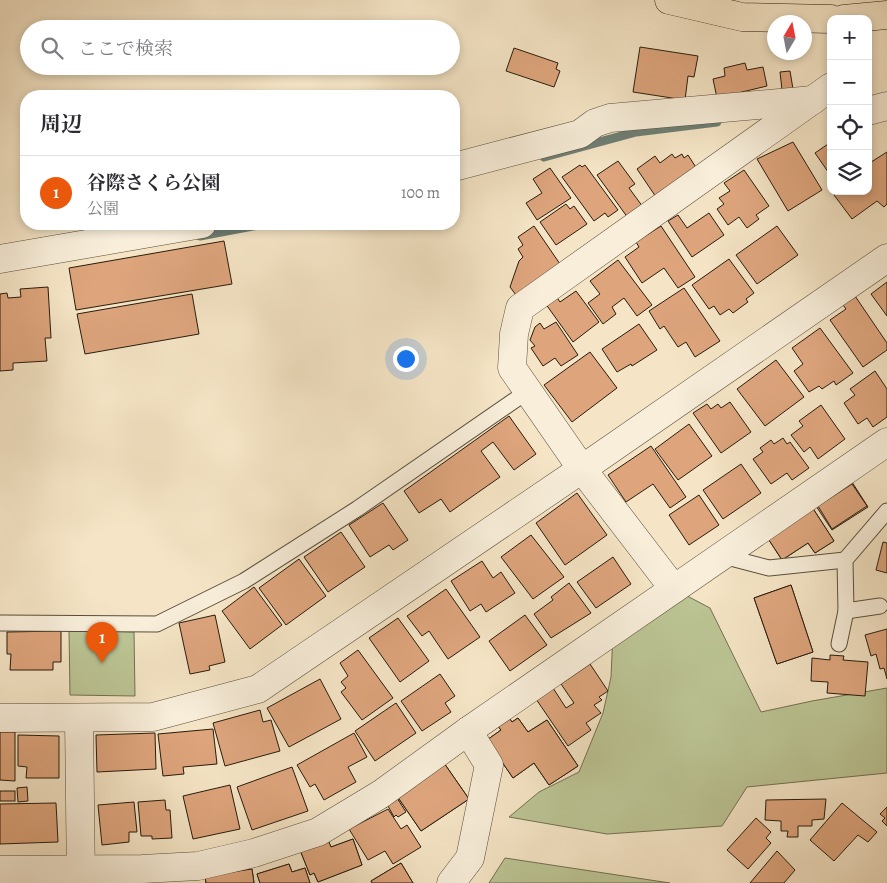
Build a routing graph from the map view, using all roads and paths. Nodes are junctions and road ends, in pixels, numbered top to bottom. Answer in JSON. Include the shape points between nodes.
{"nodes":[{"id":1,"x":669,"y":0,"type":"edge"},
{"id":2,"x":887,"y":15,"type":"edge"},
{"id":3,"x":872,"y":16,"type":"edge"},
{"id":4,"x":827,"y":19,"type":"edge"},
{"id":5,"x":825,"y":97,"type":"edge"},
{"id":6,"x":887,"y":106,"type":"edge"},
{"id":7,"x":872,"y":110,"type":"edge"},
{"id":8,"x":460,"y":165,"type":"edge"},
{"id":9,"x":167,"y":230,"type":"edge"},
{"id":10,"x":887,"y":258,"type":"edge"},
{"id":11,"x":0,"y":259,"type":"edge"},
{"id":12,"x":528,"y":391,"type":"junction"},
{"id":13,"x":886,"y":450,"type":"edge"},
{"id":14,"x":582,"y":469,"type":"junction"},
{"id":15,"x":887,"y":511,"type":"edge"},
{"id":16,"x":723,"y":556,"type":"junction"},
{"id":17,"x":845,"y":560,"type":"junction"},
{"id":18,"x":674,"y":589,"type":"junction"},
{"id":19,"x":880,"y":606,"type":"dead end"},
{"id":20,"x":846,"y":611,"type":"junction"},
{"id":21,"x":0,"y":623,"type":"edge"},
{"id":22,"x":839,"y":644,"type":"dead end"},
{"id":23,"x":0,"y":718,"type":"edge"},
{"id":24,"x":79,"y":719,"type":"junction"},
{"id":25,"x":468,"y":732,"type":"junction"},
{"id":26,"x":0,"y":870,"type":"edge"},
{"id":27,"x":81,"y":876,"type":"edge"},
{"id":28,"x":451,"y":883,"type":"edge"}],
"edges":[{"from":1,"to":4,"type":"main road","via":[[742,17]]},
{"from":2,"to":3,"type":"main road"},
{"from":5,"to":8,"type":"street","via":[[610,118],[595,123],[580,134]]},
{"from":5,"to":12,"type":"street","via":[[520,308],[514,334],[512,368]]},
{"from":6,"to":7,"type":"street"},
{"from":9,"to":11,"type":"street"},
{"from":10,"to":14,"type":"street"},
{"from":12,"to":14,"type":"street"},
{"from":12,"to":21,"type":"lane","via":[[357,509],[244,581],[157,624]]},
{"from":13,"to":16,"type":"street"},
{"from":14,"to":18,"type":"street"},
{"from":14,"to":24,"type":"street","via":[[258,689],[153,717]]},
{"from":15,"to":17,"type":"lane"},
{"from":16,"to":17,"type":"lane","via":[[770,568]]},
{"from":16,"to":18,"type":"street"},
{"from":17,"to":20,"type":"lane"},
{"from":18,"to":25,"type":"street"},
{"from":19,"to":20,"type":"lane"},
{"from":20,"to":22,"type":"lane"},
{"from":23,"to":24,"type":"street"},
{"from":24,"to":27,"type":"street"},
{"from":25,"to":27,"type":"street","via":[[381,794],[318,832],[198,866]]},
{"from":25,"to":28,"type":"street","via":[[488,765],[470,858]]},
{"from":26,"to":27,"type":"street"}]}
